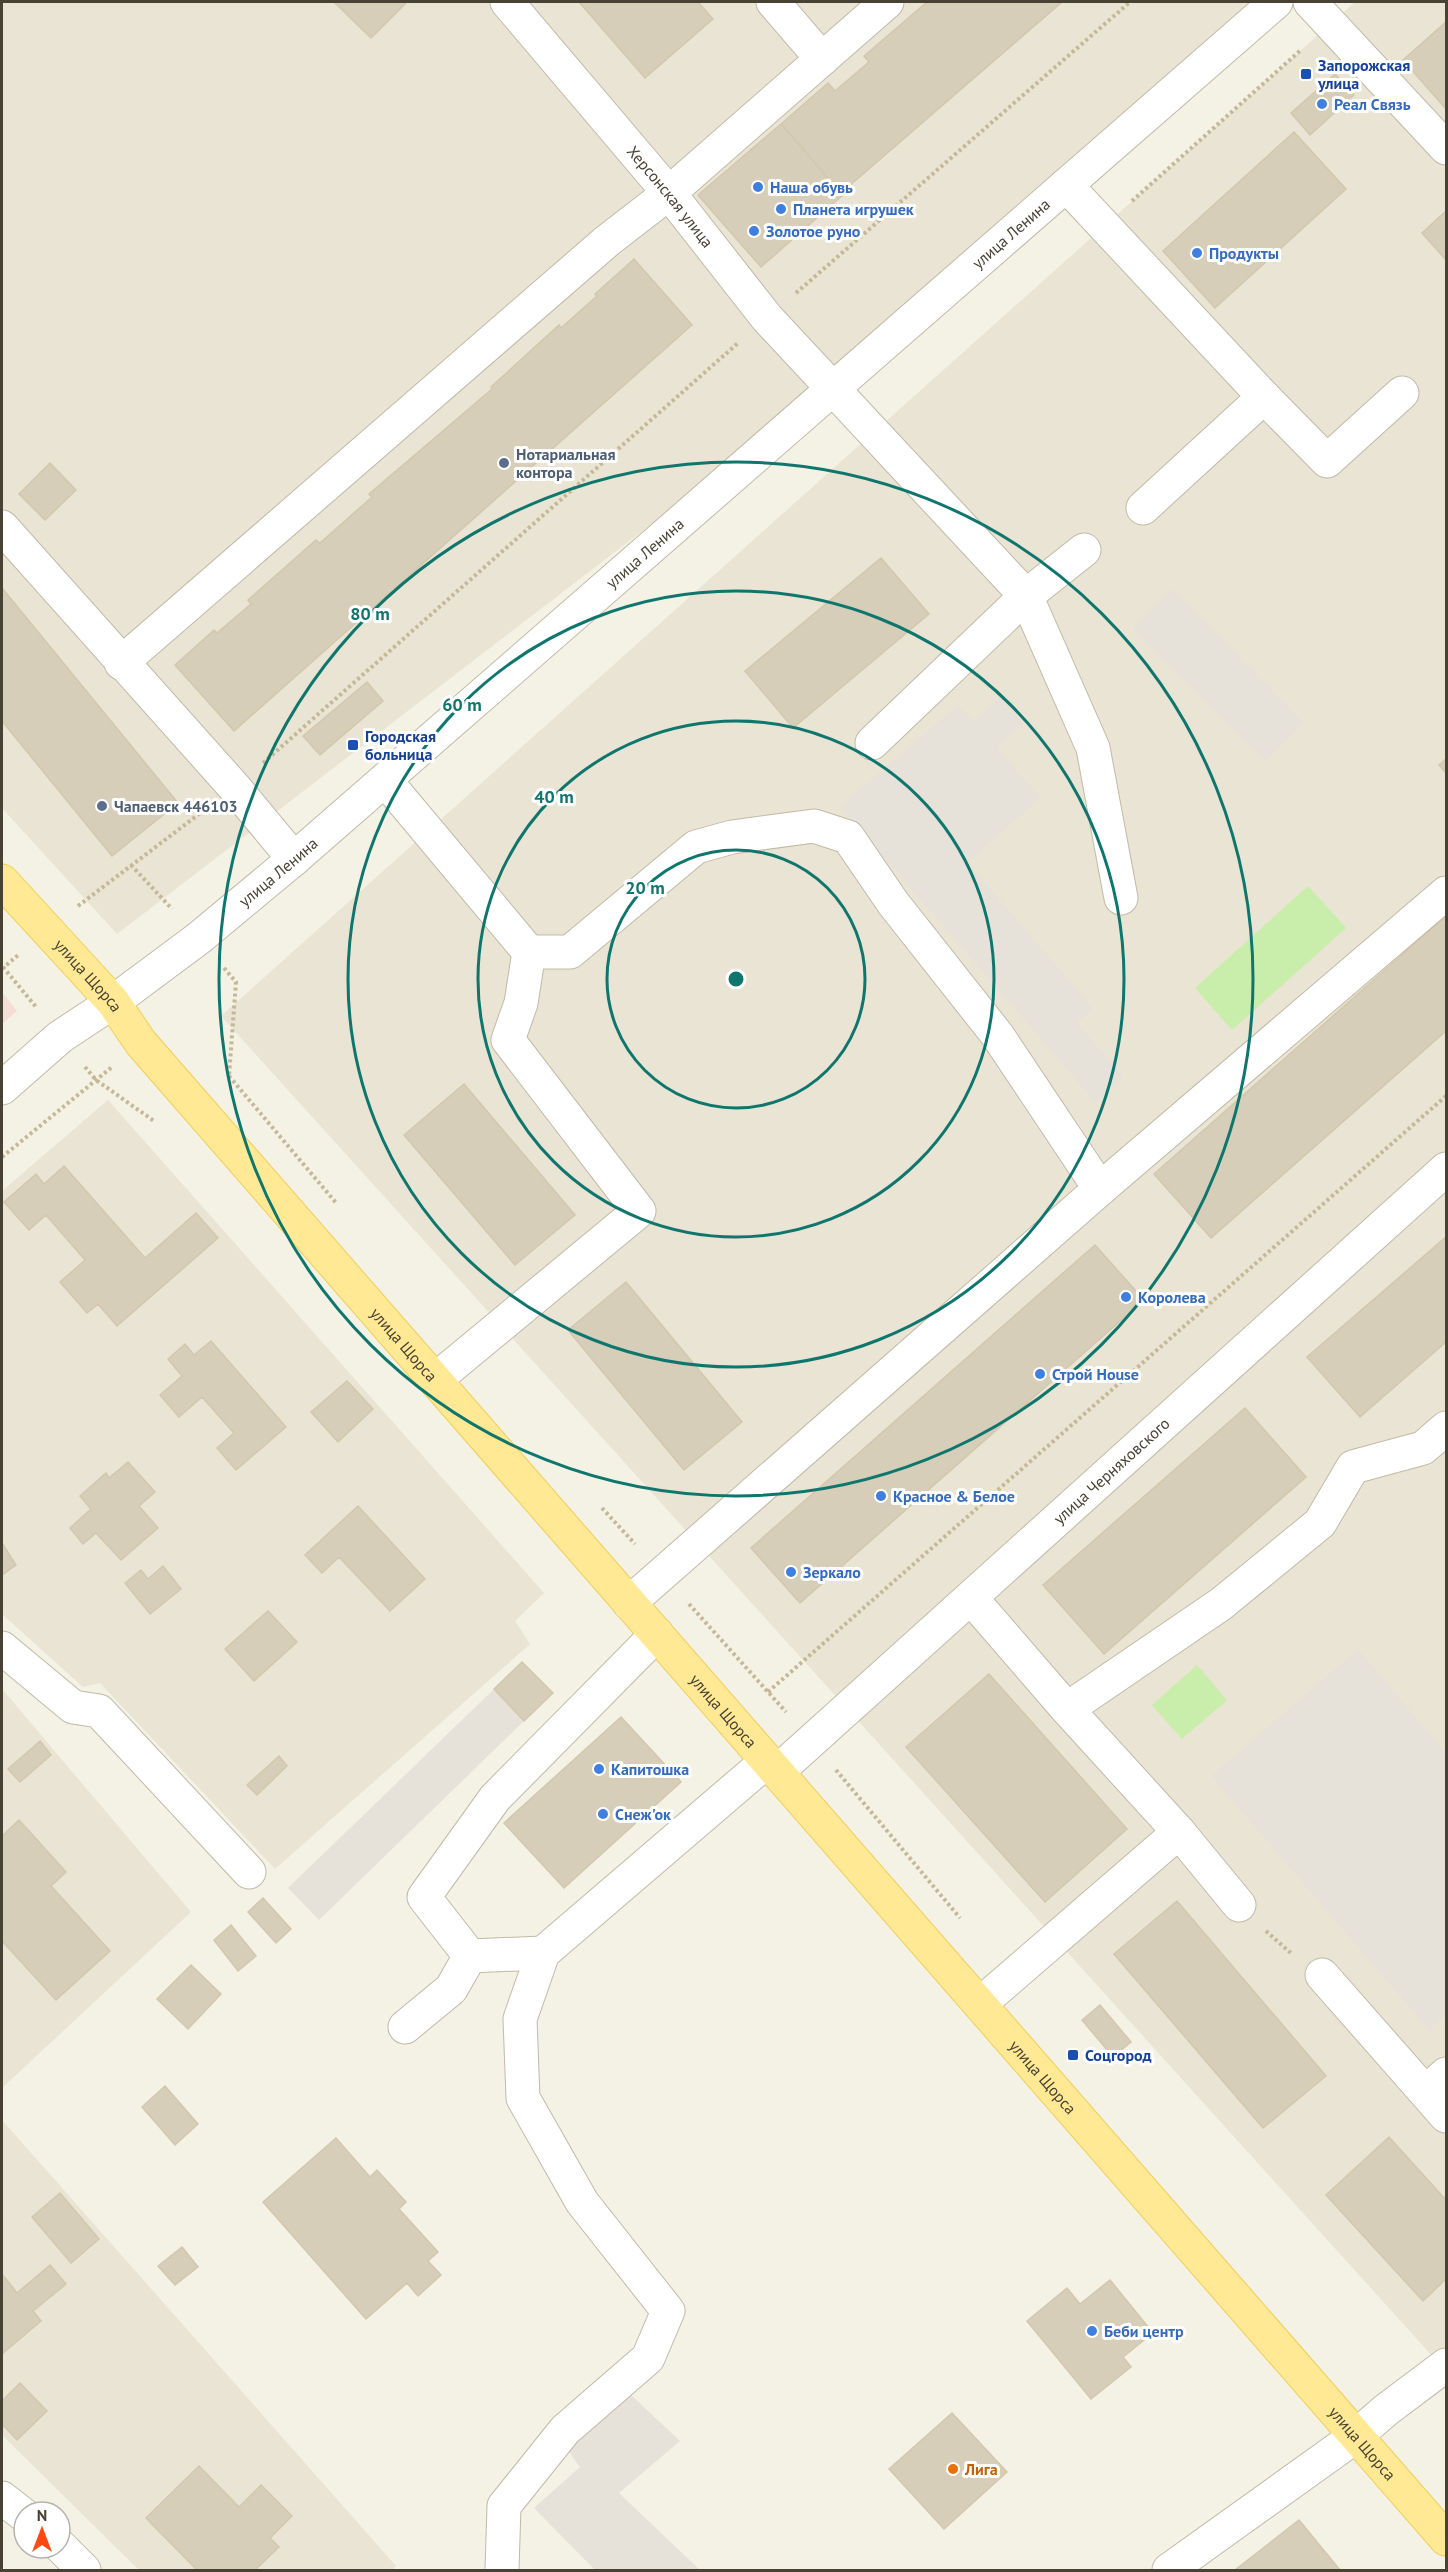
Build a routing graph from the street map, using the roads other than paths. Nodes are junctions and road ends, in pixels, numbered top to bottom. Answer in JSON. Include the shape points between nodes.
{"nodes":[{"id":1,"x":507,"y":2,"type":"edge"},
{"id":2,"x":773,"y":2,"type":"edge"},
{"id":3,"x":887,"y":2,"type":"edge"},
{"id":4,"x":1276,"y":2,"type":"edge"},
{"id":5,"x":1320,"y":13,"type":"edge"},
{"id":6,"x":822,"y":59,"type":"junction"},
{"id":7,"x":1446,"y":148,"type":"edge"},
{"id":8,"x":1066,"y":185,"type":"junction"},
{"id":9,"x":669,"y":193,"type":"junction"},
{"id":10,"x":835,"y":389,"type":"junction"},
{"id":11,"x":1402,"y":393,"type":"dead end"},
{"id":12,"x":1264,"y":397,"type":"junction"},
{"id":13,"x":1143,"y":508,"type":"dead end"},
{"id":14,"x":2,"y":527,"type":"edge"},
{"id":15,"x":1084,"y":550,"type":"dead end"},
{"id":16,"x":1026,"y":596,"type":"junction"},
{"id":17,"x":121,"y":663,"type":"junction"},
{"id":18,"x":872,"y":743,"type":"dead end"},
{"id":19,"x":385,"y":780,"type":"junction"},
{"id":20,"x":294,"y":859,"type":"junction"},
{"id":21,"x":2,"y":881,"type":"edge"},
{"id":22,"x":1446,"y":893,"type":"edge"},
{"id":23,"x":1121,"y":898,"type":"dead end"},
{"id":24,"x":529,"y":952,"type":"junction"},
{"id":25,"x":113,"y":1002,"type":"junction"},
{"id":26,"x":2,"y":1088,"type":"edge"},
{"id":27,"x":1446,"y":1169,"type":"edge"},
{"id":28,"x":1100,"y":1189,"type":"junction"},
{"id":29,"x":435,"y":1380,"type":"junction"},
{"id":30,"x":1446,"y":1428,"type":"edge"},
{"id":31,"x":971,"y":1598,"type":"junction"},
{"id":32,"x":629,"y":1603,"type":"junction"},
{"id":33,"x":657,"y":1634,"type":"junction"},
{"id":34,"x":2,"y":1648,"type":"edge"},
{"id":35,"x":1067,"y":1709,"type":"junction"},
{"id":36,"x":772,"y":1767,"type":"junction"},
{"id":37,"x":1179,"y":1832,"type":"junction"},
{"id":38,"x":249,"y":1872,"type":"dead end"},
{"id":39,"x":1239,"y":1905,"type":"road end"},
{"id":40,"x":543,"y":1953,"type":"junction"},
{"id":41,"x":470,"y":1956,"type":"junction"},
{"id":42,"x":1322,"y":1975,"type":"road end"},
{"id":43,"x":980,"y":2004,"type":"junction"},
{"id":44,"x":405,"y":2027,"type":"dead end"},
{"id":45,"x":1440,"y":2094,"type":"edge"},
{"id":46,"x":1446,"y":2365,"type":"edge"},
{"id":47,"x":1356,"y":2436,"type":"junction"},
{"id":48,"x":1446,"y":2539,"type":"edge"},
{"id":49,"x":72,"y":2558,"type":"edge"},
{"id":50,"x":84,"y":2571,"type":"edge"},
{"id":51,"x":502,"y":2571,"type":"edge"},
{"id":52,"x":1169,"y":2571,"type":"edge"}],
"edges":[{"from":1,"to":9,"type":"street","name":"Херсонская улица"},
{"from":2,"to":6,"type":"street"},
{"from":3,"to":6,"type":"street"},
{"from":4,"to":8,"type":"street","name":"улица Ленина"},
{"from":5,"to":7,"type":"street"},
{"from":6,"to":9,"type":"street"},
{"from":8,"to":10,"type":"street","name":"улица Ленина"},
{"from":8,"to":12,"type":"street"},
{"from":9,"to":10,"type":"street","name":"Херсонская улица","via":[[767,318]]},
{"from":9,"to":17,"type":"street","via":[[607,241]]},
{"from":10,"to":16,"type":"street","name":"Херсонская улица"},
{"from":10,"to":19,"type":"street","name":"улица Ленина"},
{"from":11,"to":12,"type":"street","via":[[1327,461]]},
{"from":12,"to":13,"type":"street"},
{"from":14,"to":17,"type":"street"},
{"from":15,"to":16,"type":"street"},
{"from":16,"to":18,"type":"street"},
{"from":16,"to":23,"type":"street","name":"Херсонская улица","via":[[1094,748]]},
{"from":17,"to":20,"type":"street"},
{"from":19,"to":20,"type":"street","name":"улица Ленина"},
{"from":19,"to":24,"type":"street"},
{"from":20,"to":25,"type":"street","name":"улица Ленина","via":[[199,938]]},
{"from":21,"to":25,"type":"main road","name":"улица Щорса"},
{"from":22,"to":28,"type":"street"},
{"from":24,"to":28,"type":"street","via":[[570,952],[696,847],[732,837],[814,826],[848,837],[892,903],[998,1036]]},
{"from":24,"to":29,"type":"street","via":[[521,1003],[508,1040],[639,1211]]},
{"from":25,"to":26,"type":"street","name":"улица Ленина","via":[[60,1037]]},
{"from":25,"to":29,"type":"main road","name":"улица Щорса","via":[[141,1044]]},
{"from":27,"to":31,"type":"street","name":"улица Черняховского"},
{"from":28,"to":32,"type":"street"},
{"from":29,"to":32,"type":"main road","name":"улица Щорса"},
{"from":30,"to":35,"type":"street","via":[[1423,1448],[1353,1467],[1320,1523],[1221,1604]]},
{"from":31,"to":35,"type":"street"},
{"from":31,"to":36,"type":"street","name":"улица Черняховского","via":[[812,1741]]},
{"from":32,"to":33,"type":"main road","name":"улица Щорса"},
{"from":33,"to":36,"type":"main road","name":"улица Щорса"},
{"from":33,"to":41,"type":"street","via":[[495,1798],[424,1897]]},
{"from":34,"to":38,"type":"street","via":[[73,1707],[99,1711]]},
{"from":35,"to":37,"type":"street"},
{"from":36,"to":40,"type":"street","name":"улица Черняховского"},
{"from":36,"to":43,"type":"main road","name":"улица Щорса"},
{"from":37,"to":39,"type":"street"},
{"from":37,"to":43,"type":"street"},
{"from":40,"to":41,"type":"street"},
{"from":40,"to":51,"type":"street","via":[[520,2019],[523,2098],[582,2202],[668,2311],[648,2358],[565,2430],[504,2506]]},
{"from":41,"to":44,"type":"street","via":[[451,1989]]},
{"from":42,"to":45,"type":"street"},
{"from":43,"to":47,"type":"main road","name":"улица Щорса"},
{"from":46,"to":47,"type":"street"},
{"from":47,"to":48,"type":"main road","name":"улица Щорса"},
{"from":47,"to":52,"type":"street"},
{"from":49,"to":50,"type":"street"}]}
